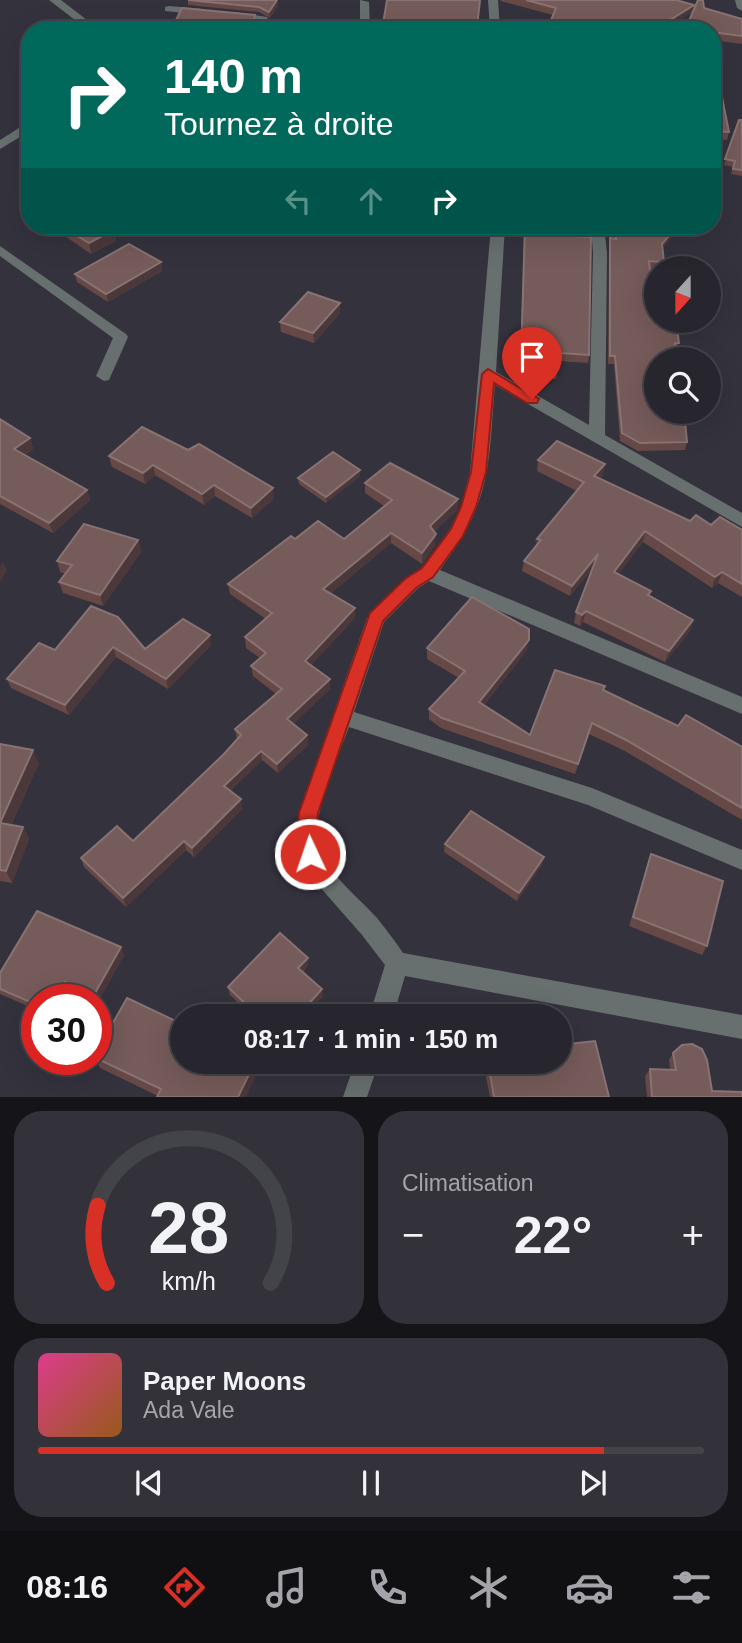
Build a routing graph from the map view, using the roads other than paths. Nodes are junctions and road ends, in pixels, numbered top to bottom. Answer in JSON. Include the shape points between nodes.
{"nodes":[{"id":1,"x":54,"y":0,"type":"edge"},
{"id":2,"x":493,"y":0,"type":"edge"},
{"id":3,"x":740,"y":0,"type":"edge"},
{"id":4,"x":364,"y":2,"type":"dead end"},
{"id":5,"x":742,"y":8,"type":"edge"},
{"id":6,"x":169,"y":9,"type":"dead end"},
{"id":7,"x":83,"y":21,"type":"edge"},
{"id":8,"x":265,"y":21,"type":"edge"},
{"id":9,"x":365,"y":21,"type":"edge"},
{"id":10,"x":494,"y":21,"type":"edge"},
{"id":11,"x":21,"y":130,"type":"edge"},
{"id":12,"x":3,"y":139,"type":"edge"},
{"id":13,"x":497,"y":235,"type":"edge"},
{"id":14,"x":599,"y":235,"type":"edge"},
{"id":15,"x":0,"y":250,"type":"edge"},
{"id":16,"x":488,"y":374,"type":"junction"},
{"id":17,"x":104,"y":376,"type":"dead end"},
{"id":18,"x":597,"y":438,"type":"junction"},
{"id":19,"x":742,"y":521,"type":"edge"},
{"id":20,"x":428,"y":573,"type":"junction"},
{"id":21,"x":742,"y":706,"type":"edge"},
{"id":22,"x":341,"y":716,"type":"junction"},
{"id":23,"x":742,"y":860,"type":"edge"},
{"id":24,"x":397,"y":963,"type":"junction"},
{"id":25,"x":386,"y":1004,"type":"edge"},
{"id":26,"x":742,"y":1027,"type":"edge"},
{"id":27,"x":362,"y":1074,"type":"edge"},
{"id":28,"x":355,"y":1097,"type":"edge"}],
"edges":[{"from":1,"to":7,"type":"street"},
{"from":2,"to":10,"type":"street"},
{"from":3,"to":5,"type":"street"},
{"from":4,"to":9,"type":"street"},
{"from":6,"to":8,"type":"street"},
{"from":11,"to":12,"type":"street"},
{"from":13,"to":16,"type":"street"},
{"from":14,"to":18,"type":"street"},
{"from":15,"to":17,"type":"street","via":[[121,337]]},
{"from":16,"to":18,"type":"street"},
{"from":16,"to":20,"type":"street","via":[[478,472],[468,507],[457,532]]},
{"from":18,"to":19,"type":"street"},
{"from":20,"to":21,"type":"street"},
{"from":20,"to":22,"type":"street","via":[[411,583],[376,618]]},
{"from":22,"to":23,"type":"street","via":[[592,797]]},
{"from":22,"to":24,"type":"street","via":[[309,813],[308,845],[320,871]]},
{"from":24,"to":25,"type":"street"},
{"from":24,"to":26,"type":"street"},
{"from":27,"to":28,"type":"street"}]}
